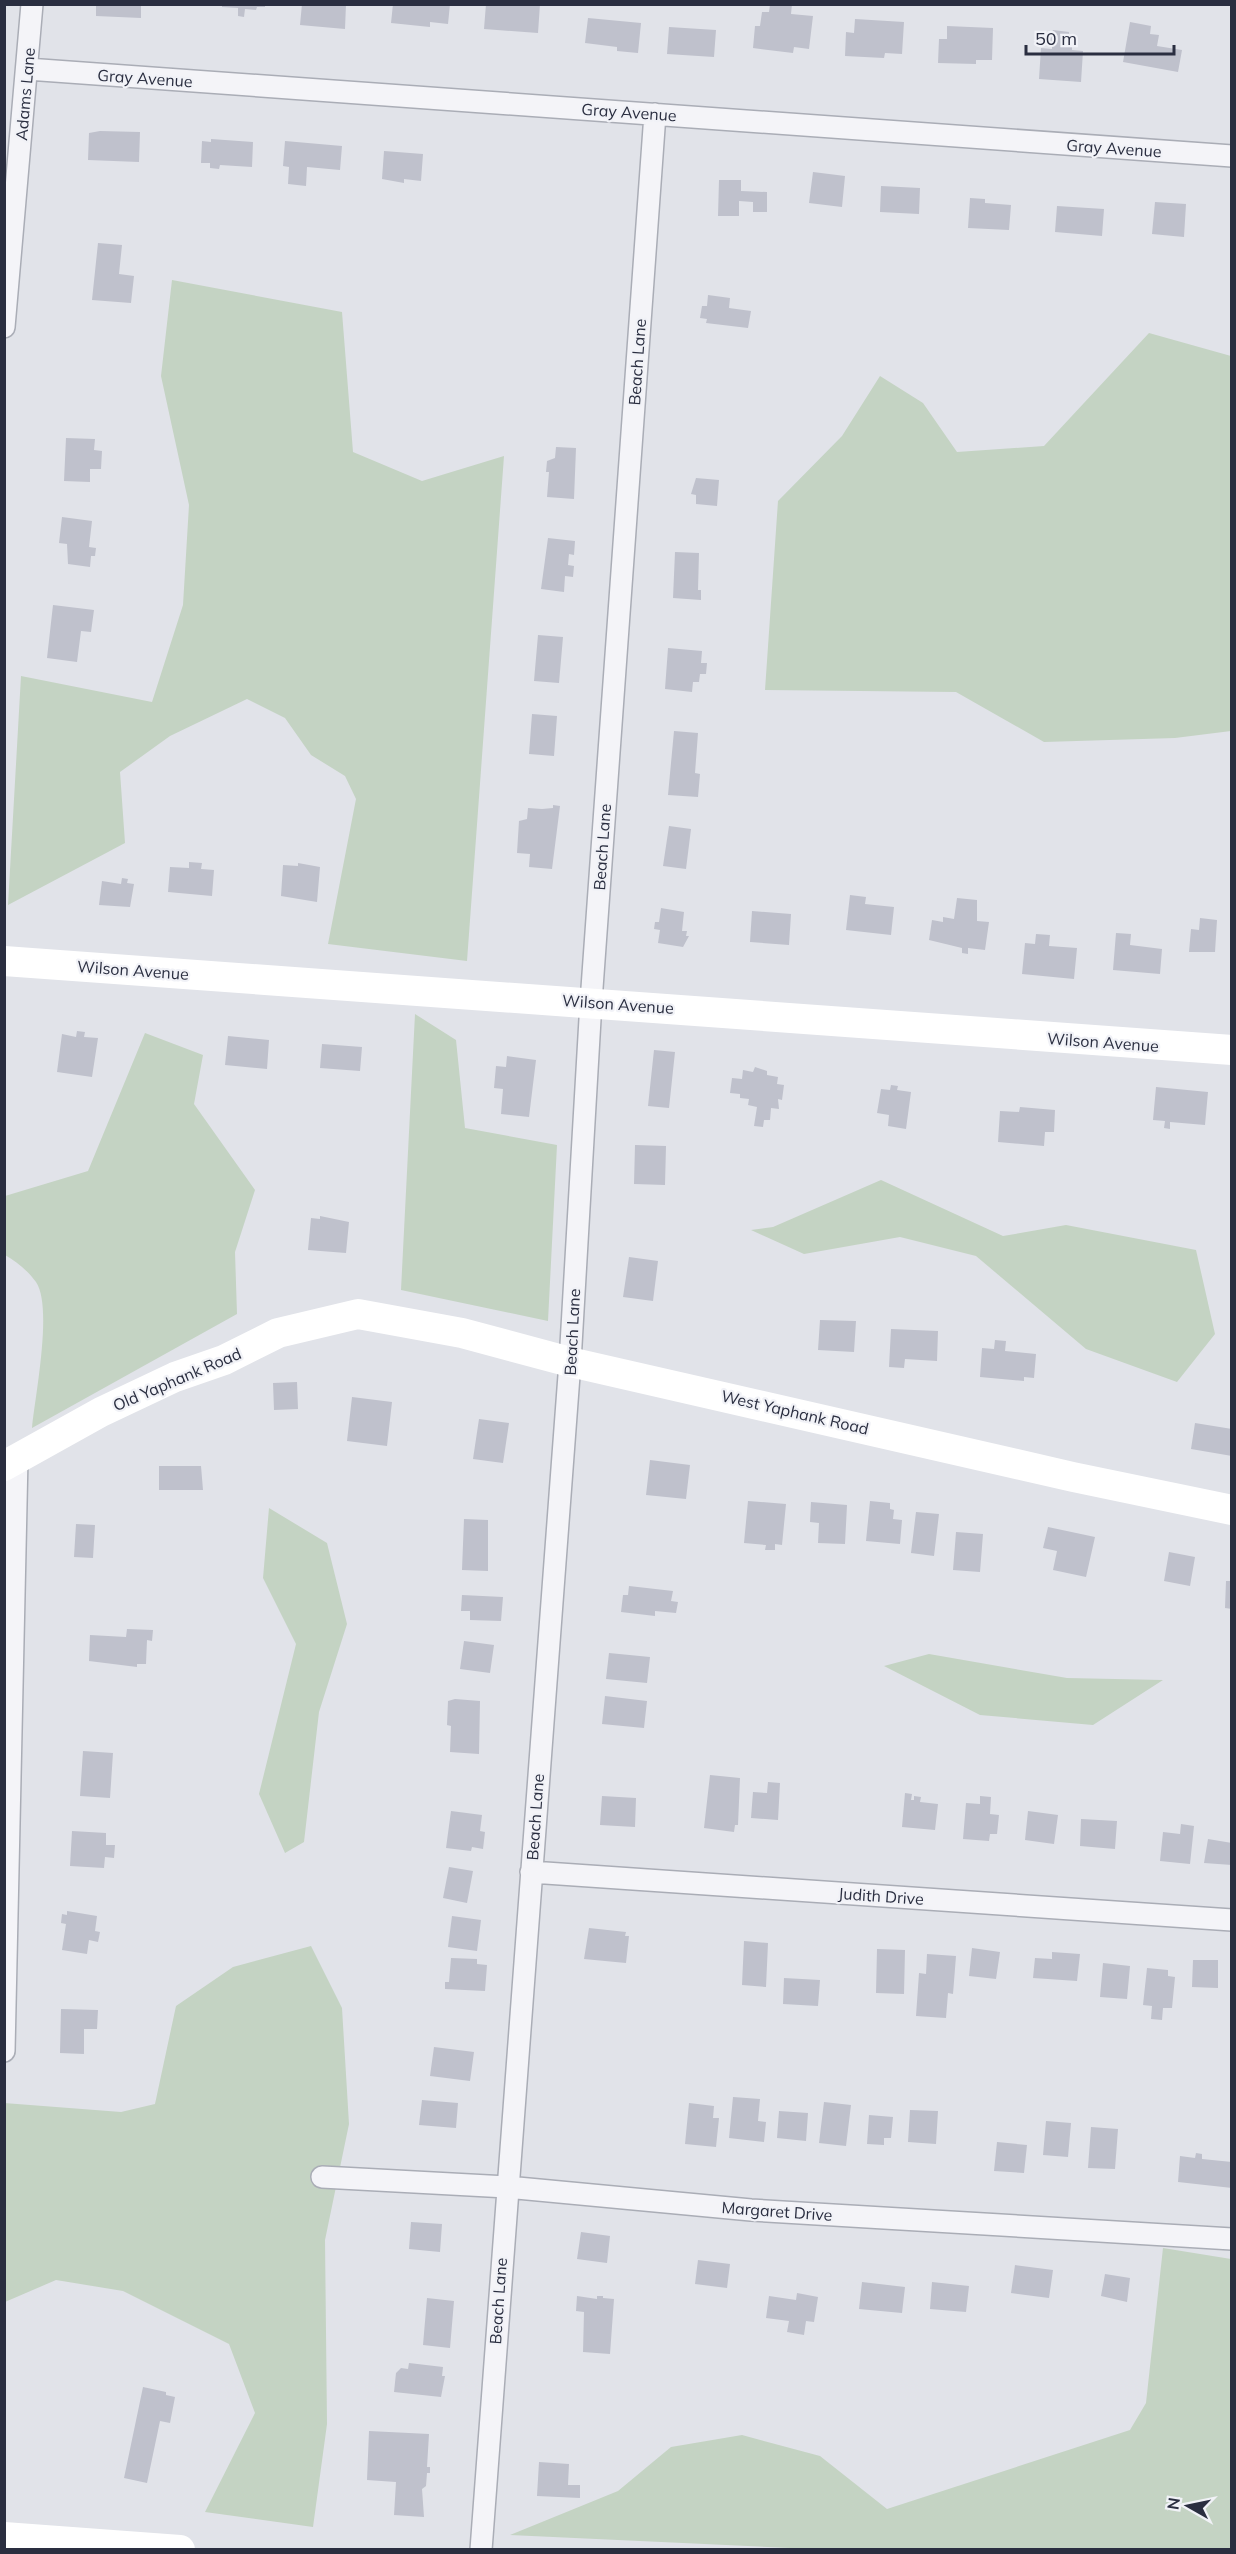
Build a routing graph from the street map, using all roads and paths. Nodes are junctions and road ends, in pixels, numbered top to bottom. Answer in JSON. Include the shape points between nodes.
{"nodes":[{"id":1,"x":32,"y":4,"type":"edge"},
{"id":2,"x":27,"y":69,"type":"junction"},
{"id":3,"x":655,"y":114,"type":"junction"},
{"id":4,"x":1232,"y":156,"type":"edge"},
{"id":5,"x":8,"y":244,"type":"edge"},
{"id":6,"x":4,"y":327,"type":"edge"},
{"id":7,"x":4,"y":961,"type":"edge"},
{"id":8,"x":591,"y":1002,"type":"junction"},
{"id":9,"x":1232,"y":1050,"type":"edge"},
{"id":10,"x":358,"y":1314,"type":"joint"},
{"id":11,"x":570,"y":1362,"type":"junction"},
{"id":12,"x":11,"y":1462,"type":"edge"},
{"id":13,"x":1232,"y":1510,"type":"edge"},
{"id":14,"x":531,"y":1872,"type":"junction"},
{"id":15,"x":1232,"y":1920,"type":"edge"},
{"id":16,"x":4,"y":2051,"type":"edge"},
{"id":17,"x":322,"y":2177,"type":"dead end"},
{"id":18,"x":507,"y":2187,"type":"junction"},
{"id":19,"x":1232,"y":2239,"type":"edge"},
{"id":20,"x":4,"y":2537,"type":"edge"},
{"id":21,"x":180,"y":2550,"type":"edge"},
{"id":22,"x":481,"y":2550,"type":"edge"}],
"edges":[{"from":1,"to":2,"type":"street","name":"Adams Lane"},
{"from":2,"to":3,"type":"street","name":"Gray Avenue"},
{"from":2,"to":5,"type":"street","name":"Adams Lane"},
{"from":3,"to":4,"type":"street","name":"Gray Avenue"},
{"from":3,"to":8,"type":"street","name":"Beach Lane"},
{"from":5,"to":6,"type":"street","name":"Adams Lane"},
{"from":7,"to":8,"type":"street","name":"Wilson Avenue"},
{"from":8,"to":9,"type":"street","name":"Wilson Avenue"},
{"from":8,"to":11,"type":"street","name":"Beach Lane"},
{"from":10,"to":11,"type":"street","name":"West Yaphank Road","via":[[462,1333]]},
{"from":10,"to":12,"type":"street","name":"Old Yaphank Road","via":[[278,1333],[101,1412]]},
{"from":11,"to":13,"type":"street","name":"West Yaphank Road"},
{"from":11,"to":14,"type":"street","name":"Beach Lane"},
{"from":12,"to":16,"type":"street"},
{"from":14,"to":15,"type":"street","name":"Judith Drive"},
{"from":14,"to":18,"type":"street","name":"Beach Lane"},
{"from":17,"to":18,"type":"street","name":"Margaret Drive"},
{"from":18,"to":19,"type":"street","name":"Margaret Drive","via":[[751,2210]]},
{"from":18,"to":22,"type":"street","name":"Beach Lane"},
{"from":20,"to":21,"type":"street"}]}
